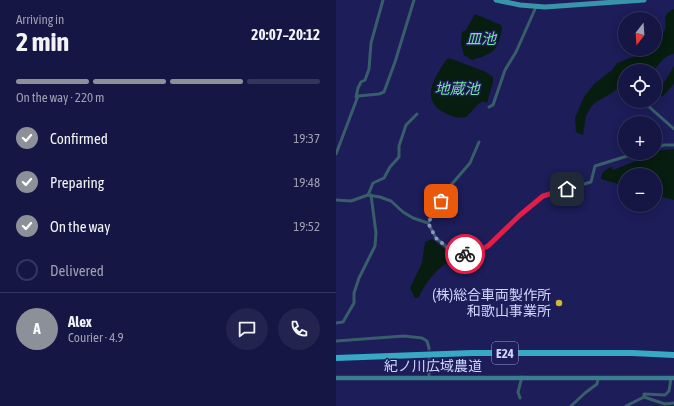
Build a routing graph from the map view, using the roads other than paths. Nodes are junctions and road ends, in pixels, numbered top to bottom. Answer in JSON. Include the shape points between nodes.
{"nodes":[{"id":1,"x":383,"y":0,"type":"edge"},
{"id":2,"x":414,"y":0,"type":"edge"},
{"id":3,"x":496,"y":0,"type":"edge"},
{"id":4,"x":644,"y":0,"type":"edge"},
{"id":5,"x":590,"y":2,"type":"edge"},
{"id":6,"x":536,"y":7,"type":"junction"},
{"id":7,"x":356,"y":100,"type":"junction"},
{"id":8,"x":489,"y":107,"type":"dead end"},
{"id":9,"x":650,"y":108,"type":"edge"},
{"id":10,"x":417,"y":114,"type":"dead end"},
{"id":11,"x":674,"y":130,"type":"edge"},
{"id":12,"x":479,"y":142,"type":"dead end"},
{"id":13,"x":674,"y":145,"type":"edge"},
{"id":14,"x":662,"y":146,"type":"edge"},
{"id":15,"x":336,"y":154,"type":"edge"},
{"id":16,"x":618,"y":159,"type":"edge"},
{"id":17,"x":370,"y":195,"type":"junction"},
{"id":18,"x":336,"y":200,"type":"edge"},
{"id":19,"x":428,"y":223,"type":"junction"},
{"id":20,"x":336,"y":324,"type":"edge"},
{"id":21,"x":336,"y":341,"type":"edge"},
{"id":22,"x":429,"y":348,"type":"dead end"},
{"id":23,"x":674,"y":355,"type":"edge"},
{"id":24,"x":336,"y":358,"type":"edge"},
{"id":25,"x":429,"y":363,"type":"tunnel mouth"},
{"id":26,"x":522,"y":377,"type":"junction"},
{"id":27,"x":336,"y":378,"type":"edge"},
{"id":28,"x":429,"y":378,"type":"junction"},
{"id":29,"x":672,"y":378,"type":"edge"},
{"id":30,"x":598,"y":379,"type":"junction"},
{"id":31,"x":644,"y":397,"type":"junction"},
{"id":32,"x":520,"y":398,"type":"dead end"},
{"id":33,"x":674,"y":403,"type":"edge"},
{"id":34,"x":571,"y":406,"type":"edge"},
{"id":35,"x":626,"y":406,"type":"edge"}],
"edges":[{"from":1,"to":7,"type":"street","via":[[371,43],[369,69],[365,80],[358,88]]},
{"from":2,"to":7,"type":"street","via":[[384,92],[358,96]]},
{"from":3,"to":6,"type":"main road"},
{"from":4,"to":5,"type":"main road"},
{"from":5,"to":6,"type":"main road"},
{"from":6,"to":8,"type":"street","via":[[505,70],[494,105]]},
{"from":7,"to":15,"type":"street"},
{"from":9,"to":11,"type":"street"},
{"from":10,"to":17,"type":"street","via":[[406,125],[399,146],[398,159],[384,178],[373,183]]},
{"from":12,"to":19,"type":"street","via":[[470,163],[451,185]]},
{"from":13,"to":14,"type":"street"},
{"from":16,"to":19,"type":"street","via":[[595,166],[591,182],[543,196],[488,246],[476,252],[455,254],[436,238]]},
{"from":17,"to":18,"type":"street","via":[[351,201]]},
{"from":17,"to":19,"type":"street","via":[[391,201],[413,218]]},
{"from":17,"to":20,"type":"street","via":[[376,233],[375,246],[359,278],[354,303],[347,318]]},
{"from":21,"to":22,"type":"street","via":[[404,336],[422,338],[427,341]]},
{"from":23,"to":24,"type":"highway","number":"E24","via":[[472,353]]},
{"from":25,"to":28,"type":"street"},
{"from":26,"to":28,"type":"street","name":"紀ノ川広域農道"},
{"from":26,"to":30,"type":"street","name":"紀ノ川広域農道"},
{"from":26,"to":32,"type":"street","via":[[518,392]]},
{"from":27,"to":28,"type":"street","name":"紀ノ川広域農道"},
{"from":29,"to":30,"type":"street","name":"紀ノ川広域農道"},
{"from":29,"to":31,"type":"street","via":[[669,391],[665,395],[644,394]]},
{"from":30,"to":34,"type":"street","via":[[597,384]]},
{"from":31,"to":33,"type":"street","via":[[665,404]]},
{"from":31,"to":35,"type":"street"}]}
